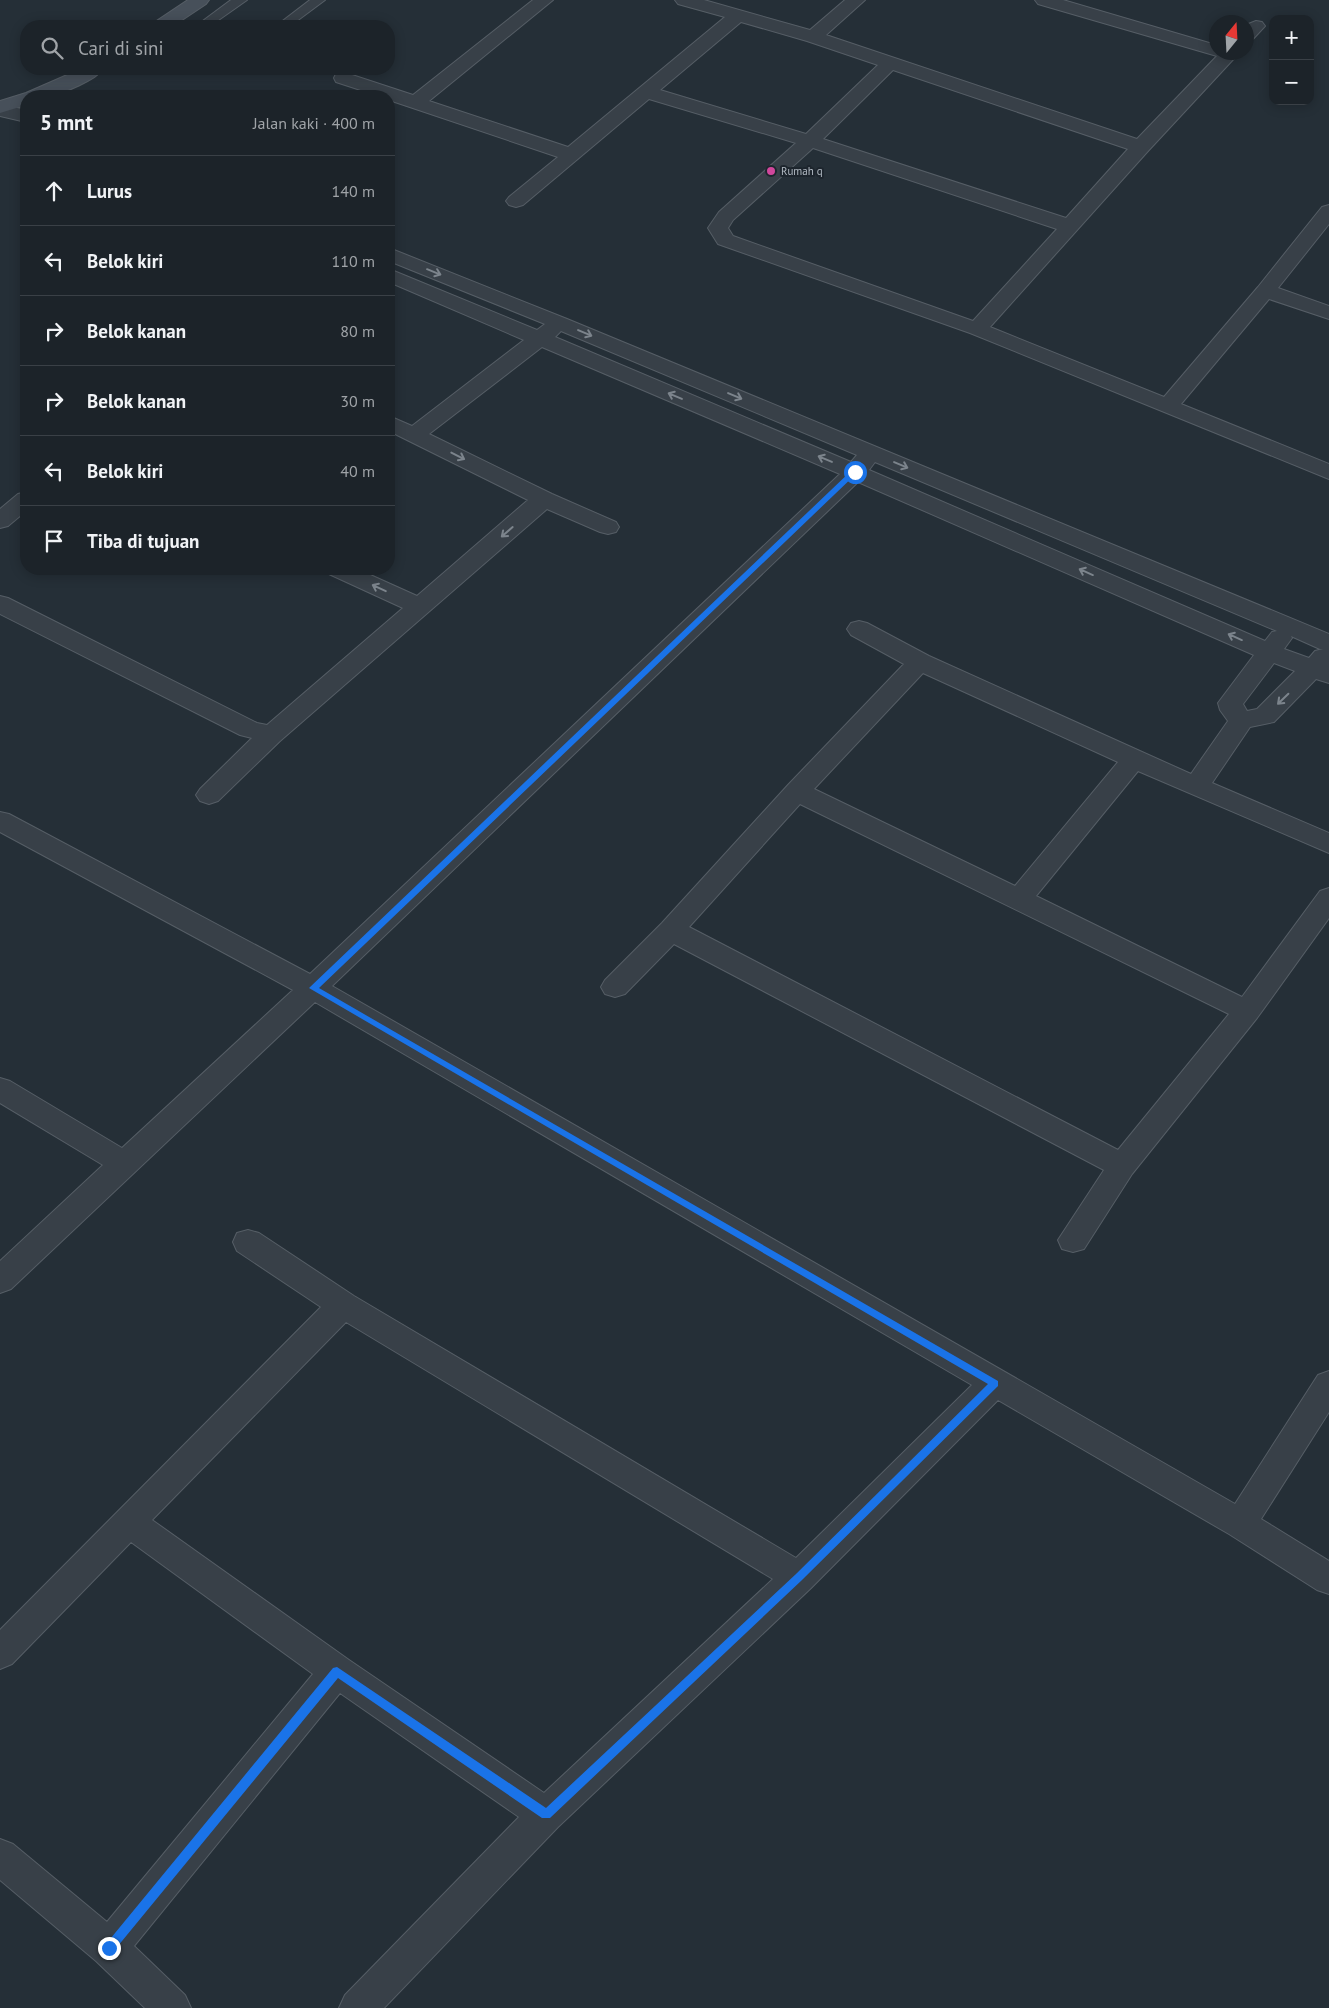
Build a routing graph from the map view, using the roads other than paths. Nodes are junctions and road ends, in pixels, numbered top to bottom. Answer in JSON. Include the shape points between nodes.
{"nodes":[{"id":1,"x":200,"y":0,"type":"edge"},
{"id":2,"x":240,"y":0,"type":"edge"},
{"id":3,"x":318,"y":0,"type":"edge"},
{"id":4,"x":544,"y":0,"type":"edge"},
{"id":5,"x":684,"y":0,"type":"edge"},
{"id":6,"x":856,"y":0,"type":"edge"},
{"id":7,"x":1044,"y":0,"type":"edge"},
{"id":8,"x":739,"y":15,"type":"junction"},
{"id":9,"x":170,"y":20,"type":"edge"},
{"id":10,"x":211,"y":20,"type":"edge"},
{"id":11,"x":290,"y":20,"type":"edge"},
{"id":12,"x":813,"y":37,"type":"junction"},
{"id":13,"x":1209,"y":47,"type":"edge"},
{"id":14,"x":1218,"y":60,"type":"edge"},
{"id":15,"x":890,"y":63,"type":"junction"},
{"id":16,"x":83,"y":75,"type":"edge"},
{"id":17,"x":343,"y":78,"type":"dead end"},
{"id":18,"x":48,"y":90,"type":"edge"},
{"id":19,"x":380,"y":90,"type":"edge"},
{"id":20,"x":645,"y":92,"type":"junction"},
{"id":21,"x":395,"y":95,"type":"edge"},
{"id":22,"x":20,"y":101,"type":"edge"},
{"id":23,"x":416,"y":102,"type":"junction"},
{"id":24,"x":0,"y":109,"type":"edge"},
{"id":25,"x":20,"y":114,"type":"edge"},
{"id":26,"x":810,"y":141,"type":"junction"},
{"id":27,"x":1141,"y":147,"type":"junction"},
{"id":28,"x":572,"y":155,"type":"junction"},
{"id":29,"x":516,"y":201,"type":"dead end"},
{"id":30,"x":1329,"y":211,"type":"edge"},
{"id":31,"x":1069,"y":226,"type":"junction"},
{"id":32,"x":395,"y":256,"type":"edge"},
{"id":33,"x":395,"y":278,"type":"edge"},
{"id":34,"x":1265,"y":291,"type":"junction"},
{"id":35,"x":1329,"y":313,"type":"edge"},
{"id":36,"x":560,"y":323,"type":"junction"},
{"id":37,"x":977,"y":329,"type":"junction"},
{"id":38,"x":540,"y":338,"type":"junction"},
{"id":39,"x":1167,"y":407,"type":"junction"},
{"id":40,"x":395,"y":426,"type":"edge"},
{"id":41,"x":415,"y":434,"type":"junction"},
{"id":42,"x":863,"y":462,"type":"junction"},
{"id":43,"x":1329,"y":472,"type":"edge"},
{"id":44,"x":544,"y":499,"type":"junction"},
{"id":45,"x":20,"y":504,"type":"edge"},
{"id":46,"x":0,"y":521,"type":"edge"},
{"id":47,"x":608,"y":527,"type":"dead end"},
{"id":48,"x":350,"y":575,"type":"edge"},
{"id":49,"x":0,"y":604,"type":"edge"},
{"id":50,"x":421,"y":607,"type":"junction"},
{"id":51,"x":1290,"y":627,"type":"junction"},
{"id":52,"x":859,"y":629,"type":"dead end"},
{"id":53,"x":1329,"y":643,"type":"edge"},
{"id":54,"x":1269,"y":652,"type":"junction"},
{"id":55,"x":920,"y":662,"type":"junction"},
{"id":56,"x":1324,"y":665,"type":"edge"},
{"id":57,"x":1242,"y":720,"type":"junction"},
{"id":58,"x":271,"y":735,"type":"junction"},
{"id":59,"x":1134,"y":760,"type":"junction"},
{"id":60,"x":1196,"y":787,"type":"junction"},
{"id":61,"x":797,"y":791,"type":"junction"},
{"id":62,"x":209,"y":795,"type":"dead end"},
{"id":63,"x":0,"y":821,"type":"edge"},
{"id":64,"x":1329,"y":844,"type":"edge"},
{"id":65,"x":1329,"y":898,"type":"edge"},
{"id":66,"x":1018,"y":900,"type":"junction"},
{"id":67,"x":671,"y":930,"type":"junction"},
{"id":68,"x":615,"y":987,"type":"dead end"},
{"id":69,"x":313,"y":988,"type":"junction"},
{"id":70,"x":1247,"y":1011,"type":"junction"},
{"id":71,"x":0,"y":1089,"type":"edge"},
{"id":72,"x":125,"y":1164,"type":"junction"},
{"id":73,"x":1122,"y":1166,"type":"junction"},
{"id":74,"x":1073,"y":1240,"type":"dead end"},
{"id":75,"x":248,"y":1242,"type":"dead end"},
{"id":76,"x":0,"y":1280,"type":"edge"},
{"id":77,"x":343,"y":1305,"type":"junction"},
{"id":78,"x":995,"y":1383,"type":"junction"},
{"id":79,"x":1329,"y":1385,"type":"edge"},
{"id":80,"x":130,"y":1523,"type":"junction"},
{"id":81,"x":1240,"y":1524,"type":"junction"},
{"id":82,"x":799,"y":1577,"type":"junction"},
{"id":83,"x":1329,"y":1579,"type":"edge"},
{"id":84,"x":0,"y":1653,"type":"edge"},
{"id":85,"x":337,"y":1671,"type":"junction"},
{"id":86,"x":546,"y":1815,"type":"junction"},
{"id":87,"x":0,"y":1858,"type":"edge"},
{"id":88,"x":109,"y":1948,"type":"junction"},
{"id":89,"x":172,"y":2008,"type":"edge"},
{"id":90,"x":358,"y":2008,"type":"edge"}],
"edges":[{"from":1,"to":9,"type":"street"},
{"from":2,"to":10,"type":"lane"},
{"from":3,"to":11,"type":"lane"},
{"from":4,"to":23,"type":"street"},
{"from":5,"to":8,"type":"street"},
{"from":6,"to":12,"type":"street"},
{"from":7,"to":13,"type":"street"},
{"from":8,"to":12,"type":"street"},
{"from":8,"to":20,"type":"street"},
{"from":12,"to":15,"type":"street"},
{"from":14,"to":27,"type":"street"},
{"from":15,"to":26,"type":"street"},
{"from":15,"to":27,"type":"street"},
{"from":16,"to":18,"type":"street"},
{"from":17,"to":19,"type":"street"},
{"from":20,"to":26,"type":"street"},
{"from":20,"to":28,"type":"street"},
{"from":21,"to":23,"type":"street"},
{"from":22,"to":24,"type":"street"},
{"from":23,"to":28,"type":"street"},
{"from":24,"to":25,"type":"street"},
{"from":26,"to":31,"type":"street"},
{"from":26,"to":37,"type":"street","via":[[726,216],[718,228],[725,240]]},
{"from":27,"to":31,"type":"street"},
{"from":28,"to":29,"type":"street"},
{"from":30,"to":34,"type":"street"},
{"from":31,"to":37,"type":"street"},
{"from":32,"to":36,"type":"street","one_way":true},
{"from":33,"to":38,"type":"street"},
{"from":34,"to":35,"type":"street"},
{"from":34,"to":39,"type":"street"},
{"from":36,"to":38,"type":"street"},
{"from":36,"to":42,"type":"street","one_way":true},
{"from":37,"to":39,"type":"street"},
{"from":38,"to":41,"type":"street"},
{"from":42,"to":38,"type":"street","one_way":true},
{"from":39,"to":43,"type":"street"},
{"from":40,"to":41,"type":"street"},
{"from":41,"to":44,"type":"street","one_way":true},
{"from":42,"to":51,"type":"street","one_way":true},
{"from":54,"to":42,"type":"street","one_way":true},
{"from":42,"to":69,"type":"street"},
{"from":44,"to":47,"type":"street"},
{"from":44,"to":50,"type":"street","one_way":true},
{"from":45,"to":46,"type":"street"},
{"from":50,"to":48,"type":"street","one_way":true},
{"from":49,"to":58,"type":"street","via":[[249,729]]},
{"from":50,"to":58,"type":"street"},
{"from":51,"to":53,"type":"street"},
{"from":51,"to":54,"type":"street"},
{"from":52,"to":55,"type":"street"},
{"from":54,"to":56,"type":"street"},
{"from":54,"to":57,"type":"street","via":[[1230,703]]},
{"from":55,"to":59,"type":"street"},
{"from":55,"to":61,"type":"street"},
{"from":56,"to":57,"type":"street","one_way":true,"via":[[1266,716]]},
{"from":57,"to":60,"type":"street"},
{"from":58,"to":62,"type":"street"},
{"from":59,"to":60,"type":"street"},
{"from":59,"to":66,"type":"street"},
{"from":60,"to":64,"type":"street"},
{"from":61,"to":66,"type":"street"},
{"from":61,"to":67,"type":"street"},
{"from":63,"to":69,"type":"street"},
{"from":65,"to":70,"type":"street"},
{"from":66,"to":70,"type":"street"},
{"from":67,"to":68,"type":"street"},
{"from":67,"to":73,"type":"street"},
{"from":69,"to":72,"type":"street"},
{"from":69,"to":78,"type":"street"},
{"from":70,"to":73,"type":"street"},
{"from":71,"to":72,"type":"street"},
{"from":72,"to":76,"type":"street"},
{"from":73,"to":74,"type":"street"},
{"from":75,"to":77,"type":"street"},
{"from":77,"to":80,"type":"street"},
{"from":77,"to":82,"type":"street"},
{"from":78,"to":81,"type":"street"},
{"from":78,"to":82,"type":"street"},
{"from":79,"to":81,"type":"street"},
{"from":80,"to":84,"type":"street"},
{"from":80,"to":85,"type":"street"},
{"from":81,"to":83,"type":"street"},
{"from":82,"to":86,"type":"street"},
{"from":85,"to":86,"type":"street"},
{"from":85,"to":88,"type":"street"},
{"from":86,"to":90,"type":"street"},
{"from":87,"to":88,"type":"street"},
{"from":88,"to":89,"type":"street"}]}
